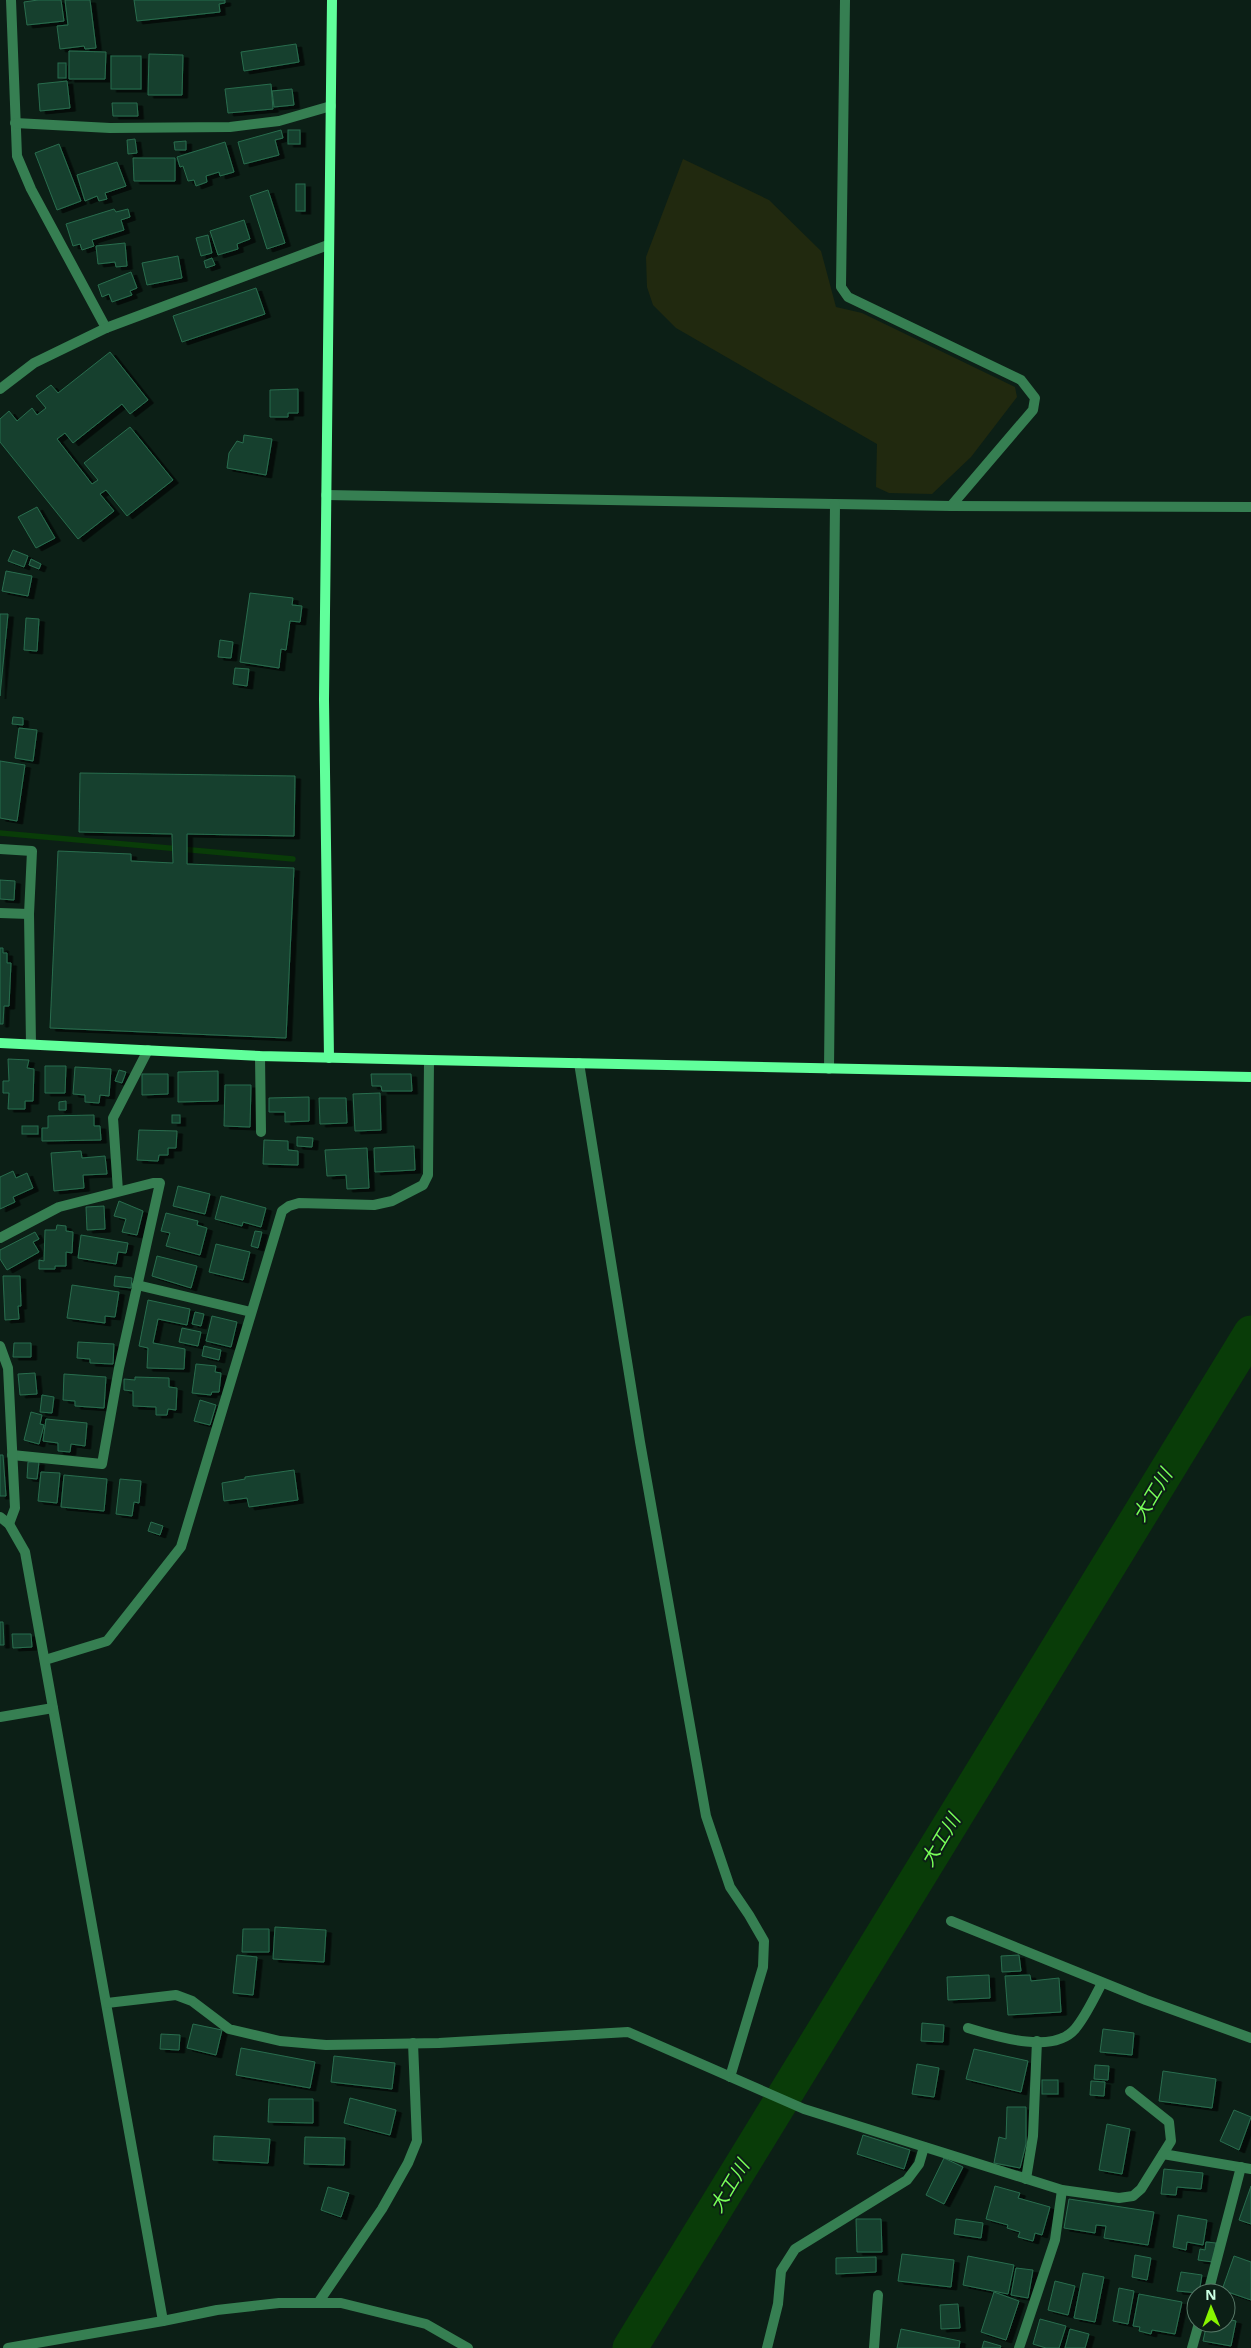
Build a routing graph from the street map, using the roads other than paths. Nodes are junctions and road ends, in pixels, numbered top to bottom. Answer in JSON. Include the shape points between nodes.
{"nodes":[{"id":1,"x":11,"y":0,"type":"edge"},
{"id":2,"x":332,"y":0,"type":"edge"},
{"id":3,"x":845,"y":0,"type":"edge"},
{"id":4,"x":331,"y":106,"type":"junction"},
{"id":5,"x":15,"y":123,"type":"junction"},
{"id":6,"x":328,"y":245,"type":"junction"},
{"id":7,"x":106,"y":328,"type":"junction"},
{"id":8,"x":0,"y":389,"type":"edge"},
{"id":9,"x":326,"y":495,"type":"junction"},
{"id":10,"x":835,"y":504,"type":"junction"},
{"id":11,"x":951,"y":506,"type":"junction"},
{"id":12,"x":1251,"y":507,"type":"edge"},
{"id":13,"x":0,"y":849,"type":"edge"},
{"id":14,"x":0,"y":913,"type":"edge"},
{"id":15,"x":29,"y":914,"type":"junction"},
{"id":16,"x":0,"y":1043,"type":"edge"},
{"id":17,"x":31,"y":1044,"type":"junction"},
{"id":18,"x":148,"y":1050,"type":"junction"},
{"id":19,"x":260,"y":1056,"type":"junction"},
{"id":20,"x":330,"y":1058,"type":"junction"},
{"id":21,"x":430,"y":1060,"type":"junction"},
{"id":22,"x":579,"y":1063,"type":"junction"},
{"id":23,"x":829,"y":1069,"type":"junction"},
{"id":24,"x":1251,"y":1076,"type":"edge"},
{"id":25,"x":261,"y":1132,"type":"dead end"},
{"id":26,"x":118,"y":1191,"type":"junction"},
{"id":27,"x":0,"y":1238,"type":"edge"},
{"id":28,"x":138,"y":1285,"type":"junction"},
{"id":29,"x":251,"y":1312,"type":"junction"},
{"id":30,"x":0,"y":1346,"type":"edge"},
{"id":31,"x":12,"y":1455,"type":"junction"},
{"id":32,"x":0,"y":1517,"type":"edge"},
{"id":33,"x":9,"y":1524,"type":"junction"},
{"id":34,"x":45,"y":1660,"type":"junction"},
{"id":35,"x":53,"y":1708,"type":"junction"},
{"id":36,"x":0,"y":1717,"type":"edge"},
{"id":37,"x":951,"y":1921,"type":"dead end"},
{"id":38,"x":1102,"y":1983,"type":"junction"},
{"id":39,"x":106,"y":2003,"type":"junction"},
{"id":40,"x":968,"y":2028,"type":"dead end"},
{"id":41,"x":1251,"y":2038,"type":"edge"},
{"id":42,"x":1037,"y":2041,"type":"junction"},
{"id":43,"x":412,"y":2043,"type":"junction"},
{"id":44,"x":730,"y":2077,"type":"junction"},
{"id":45,"x":1130,"y":2091,"type":"dead end"},
{"id":46,"x":924,"y":2147,"type":"junction"},
{"id":47,"x":1163,"y":2154,"type":"junction"},
{"id":48,"x":1246,"y":2168,"type":"edge"},
{"id":49,"x":1026,"y":2179,"type":"junction"},
{"id":50,"x":1062,"y":2190,"type":"junction"},
{"id":51,"x":1211,"y":2283,"type":"edge"},
{"id":52,"x":878,"y":2295,"type":"dead end"},
{"id":53,"x":318,"y":2303,"type":"junction"},
{"id":54,"x":163,"y":2321,"type":"junction"},
{"id":55,"x":1196,"y":2333,"type":"edge"},
{"id":56,"x":8,"y":2348,"type":"edge"},
{"id":57,"x":468,"y":2348,"type":"edge"},
{"id":58,"x":767,"y":2348,"type":"edge"},
{"id":59,"x":874,"y":2348,"type":"edge"},
{"id":60,"x":1019,"y":2348,"type":"edge"},
{"id":61,"x":1192,"y":2348,"type":"edge"}],
"edges":[{"from":1,"to":5,"type":"street"},
{"from":2,"to":4,"type":"street"},
{"from":3,"to":11,"type":"street","via":[[841,287],[848,297],[1021,380],[1035,398],[1033,410]]},
{"from":4,"to":5,"type":"street","via":[[279,121],[230,128],[110,128]]},
{"from":4,"to":6,"type":"street"},
{"from":5,"to":7,"type":"street","via":[[17,156],[31,189]]},
{"from":6,"to":7,"type":"street"},
{"from":6,"to":9,"type":"street"},
{"from":7,"to":8,"type":"street","via":[[34,363]]},
{"from":9,"to":10,"type":"street"},
{"from":9,"to":20,"type":"street","via":[[324,700]]},
{"from":10,"to":11,"type":"street"},
{"from":10,"to":23,"type":"street"},
{"from":11,"to":12,"type":"street"},
{"from":13,"to":15,"type":"street","via":[[32,851]]},
{"from":14,"to":15,"type":"street"},
{"from":15,"to":17,"type":"street"},
{"from":16,"to":17,"type":"street"},
{"from":17,"to":18,"type":"street"},
{"from":18,"to":19,"type":"street"},
{"from":18,"to":26,"type":"street","via":[[113,1118]]},
{"from":19,"to":20,"type":"street"},
{"from":19,"to":25,"type":"street"},
{"from":20,"to":21,"type":"street"},
{"from":21,"to":22,"type":"street"},
{"from":21,"to":29,"type":"street","via":[[428,1175],[423,1185],[392,1201],[374,1205],[299,1203],[282,1211]]},
{"from":22,"to":23,"type":"street"},
{"from":22,"to":44,"type":"street","via":[[640,1442],[706,1816],[730,1887],[764,1942],[763,1967]]},
{"from":23,"to":24,"type":"street"},
{"from":26,"to":27,"type":"street","via":[[59,1206]]},
{"from":26,"to":28,"type":"street","via":[[160,1183]]},
{"from":28,"to":29,"type":"street"},
{"from":28,"to":31,"type":"street","via":[[102,1464]]},
{"from":29,"to":34,"type":"street","via":[[181,1547],[107,1641]]},
{"from":30,"to":31,"type":"street","via":[[8,1368]]},
{"from":31,"to":33,"type":"street","via":[[15,1508]]},
{"from":32,"to":33,"type":"street"},
{"from":33,"to":34,"type":"street","via":[[25,1552]]},
{"from":34,"to":35,"type":"street"},
{"from":35,"to":36,"type":"street"},
{"from":35,"to":39,"type":"street"},
{"from":37,"to":38,"type":"street"},
{"from":38,"to":41,"type":"street"},
{"from":38,"to":42,"type":"street","via":[[1074,2030],[1061,2039]]},
{"from":39,"to":43,"type":"street","via":[[176,1994],[192,2001],[229,2029],[252,2036],[326,2044]]},
{"from":39,"to":54,"type":"street"},
{"from":40,"to":42,"type":"street","via":[[1014,2041]]},
{"from":42,"to":49,"type":"street","via":[[1033,2136]]},
{"from":43,"to":44,"type":"street","via":[[628,2032]]},
{"from":43,"to":53,"type":"street","via":[[417,2141],[382,2209]]},
{"from":44,"to":46,"type":"street","via":[[804,2109]]},
{"from":45,"to":47,"type":"street","via":[[1170,2122],[1171,2141]]},
{"from":46,"to":49,"type":"street"},
{"from":46,"to":58,"type":"street","via":[[919,2164],[907,2180],[795,2250],[781,2271],[778,2304]]},
{"from":47,"to":48,"type":"street"},
{"from":47,"to":50,"type":"street","via":[[1133,2196],[1119,2198]]},
{"from":48,"to":51,"type":"street"},
{"from":49,"to":50,"type":"street"},
{"from":50,"to":60,"type":"street","via":[[1055,2240]]},
{"from":52,"to":59,"type":"street"},
{"from":53,"to":54,"type":"street","via":[[279,2303],[217,2310]]},
{"from":53,"to":57,"type":"street","via":[[341,2302],[426,2324]]},
{"from":54,"to":56,"type":"street"},
{"from":55,"to":61,"type":"street"}]}
